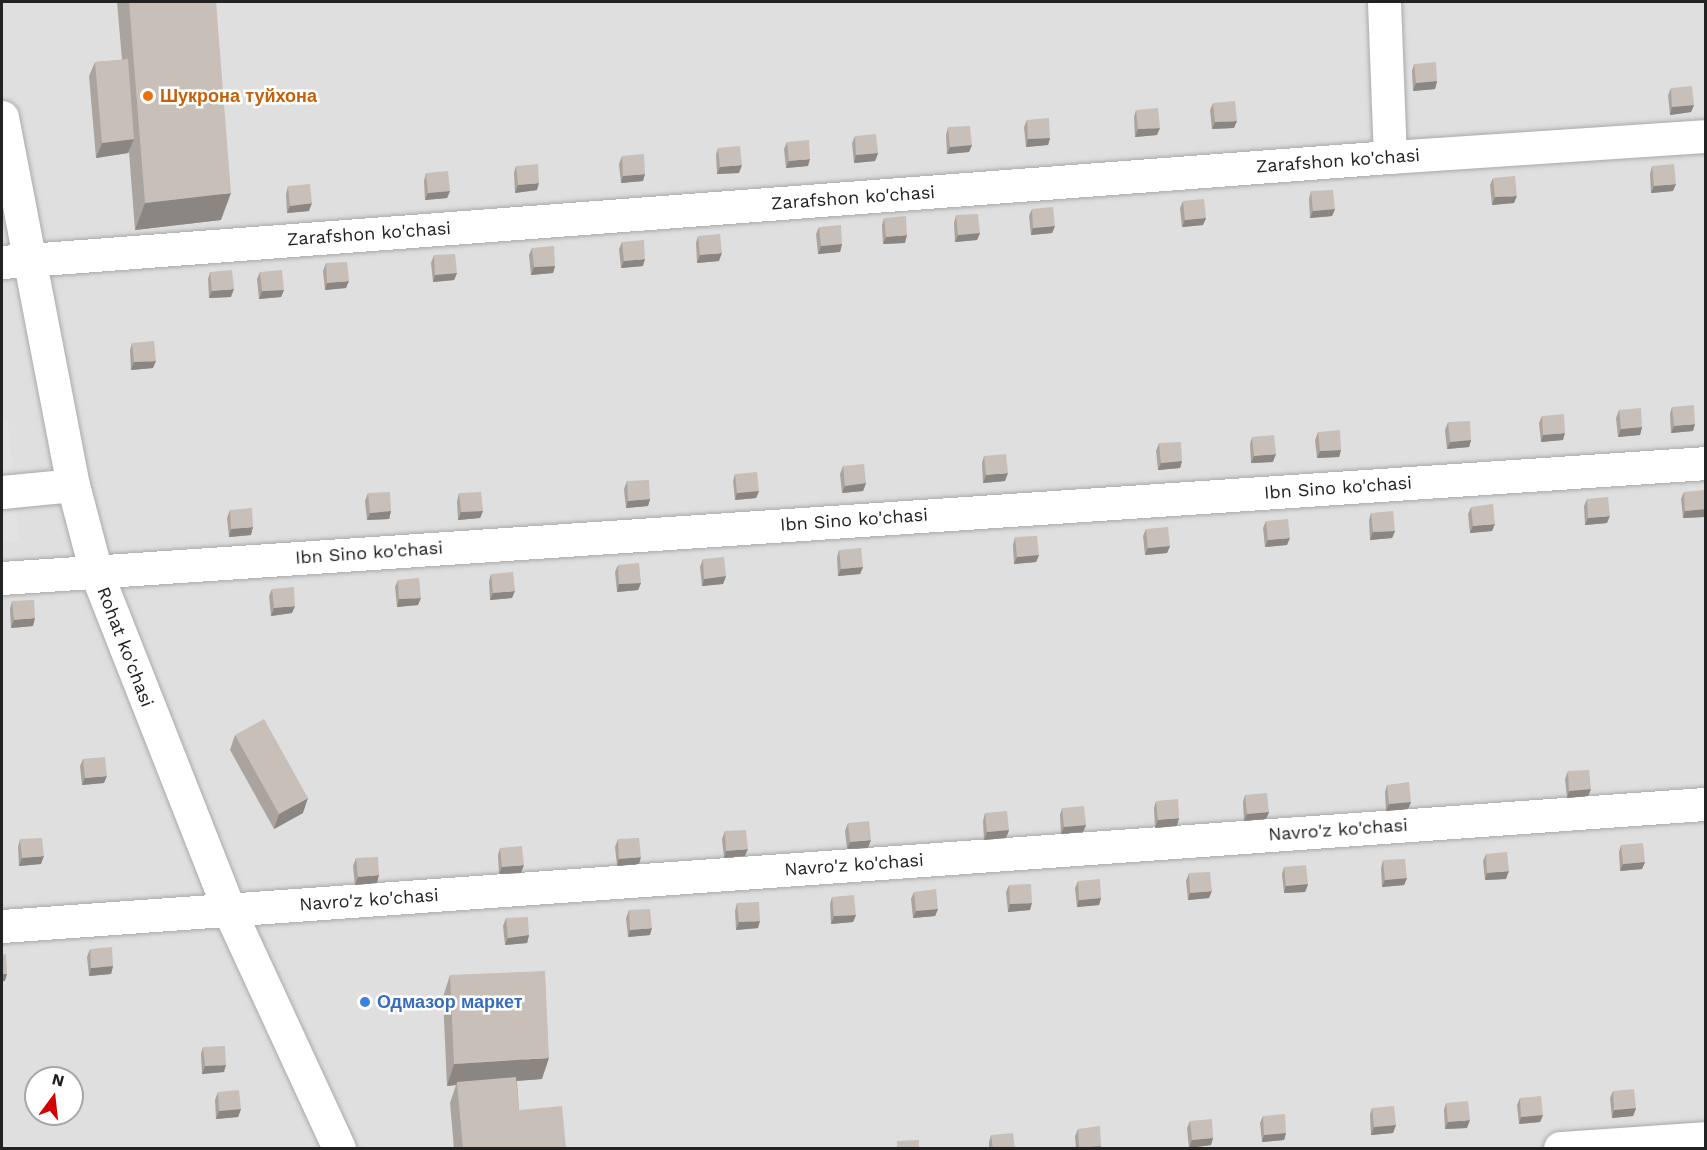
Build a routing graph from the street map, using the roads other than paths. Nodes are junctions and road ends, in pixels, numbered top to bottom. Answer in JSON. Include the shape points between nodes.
{"nodes":[{"id":1,"x":1384,"y":2,"type":"edge"},
{"id":2,"x":2,"y":117,"type":"edge"},
{"id":3,"x":1706,"y":136,"type":"edge"},
{"id":4,"x":1390,"y":157,"type":"junction"},
{"id":5,"x":15,"y":261,"type":"edge"},
{"id":6,"x":1706,"y":463,"type":"edge"},
{"id":7,"x":73,"y":486,"type":"junction"},
{"id":8,"x":2,"y":492,"type":"edge"},
{"id":9,"x":96,"y":572,"type":"junction"},
{"id":10,"x":2,"y":578,"type":"edge"},
{"id":11,"x":1706,"y":804,"type":"edge"},
{"id":12,"x":229,"y":910,"type":"junction"},
{"id":13,"x":2,"y":926,"type":"edge"},
{"id":14,"x":1706,"y":1138,"type":"edge"},
{"id":15,"x":339,"y":1149,"type":"edge"},
{"id":16,"x":1560,"y":1149,"type":"edge"}],
"edges":[{"from":1,"to":4,"type":"street"},
{"from":2,"to":5,"type":"street","name":"Rohat ko'chasi"},
{"from":3,"to":4,"type":"street","name":"Zarafshon ko'chasi"},
{"from":4,"to":5,"type":"street","name":"Zarafshon ko'chasi"},
{"from":5,"to":7,"type":"street","name":"Rohat ko'chasi"},
{"from":6,"to":9,"type":"street","name":"Ibn Sino ko'chasi"},
{"from":7,"to":8,"type":"street"},
{"from":7,"to":9,"type":"street","name":"Rohat ko'chasi"},
{"from":9,"to":10,"type":"street","name":"Ibn Sino ko'chasi"},
{"from":9,"to":12,"type":"street","name":"Rohat ko'chasi"},
{"from":11,"to":12,"type":"street","name":"Navro'z ko'chasi"},
{"from":12,"to":13,"type":"street","name":"Navro'z ko'chasi"},
{"from":12,"to":15,"type":"street","name":"Rohat ko'chasi"},
{"from":14,"to":16,"type":"street"}]}
